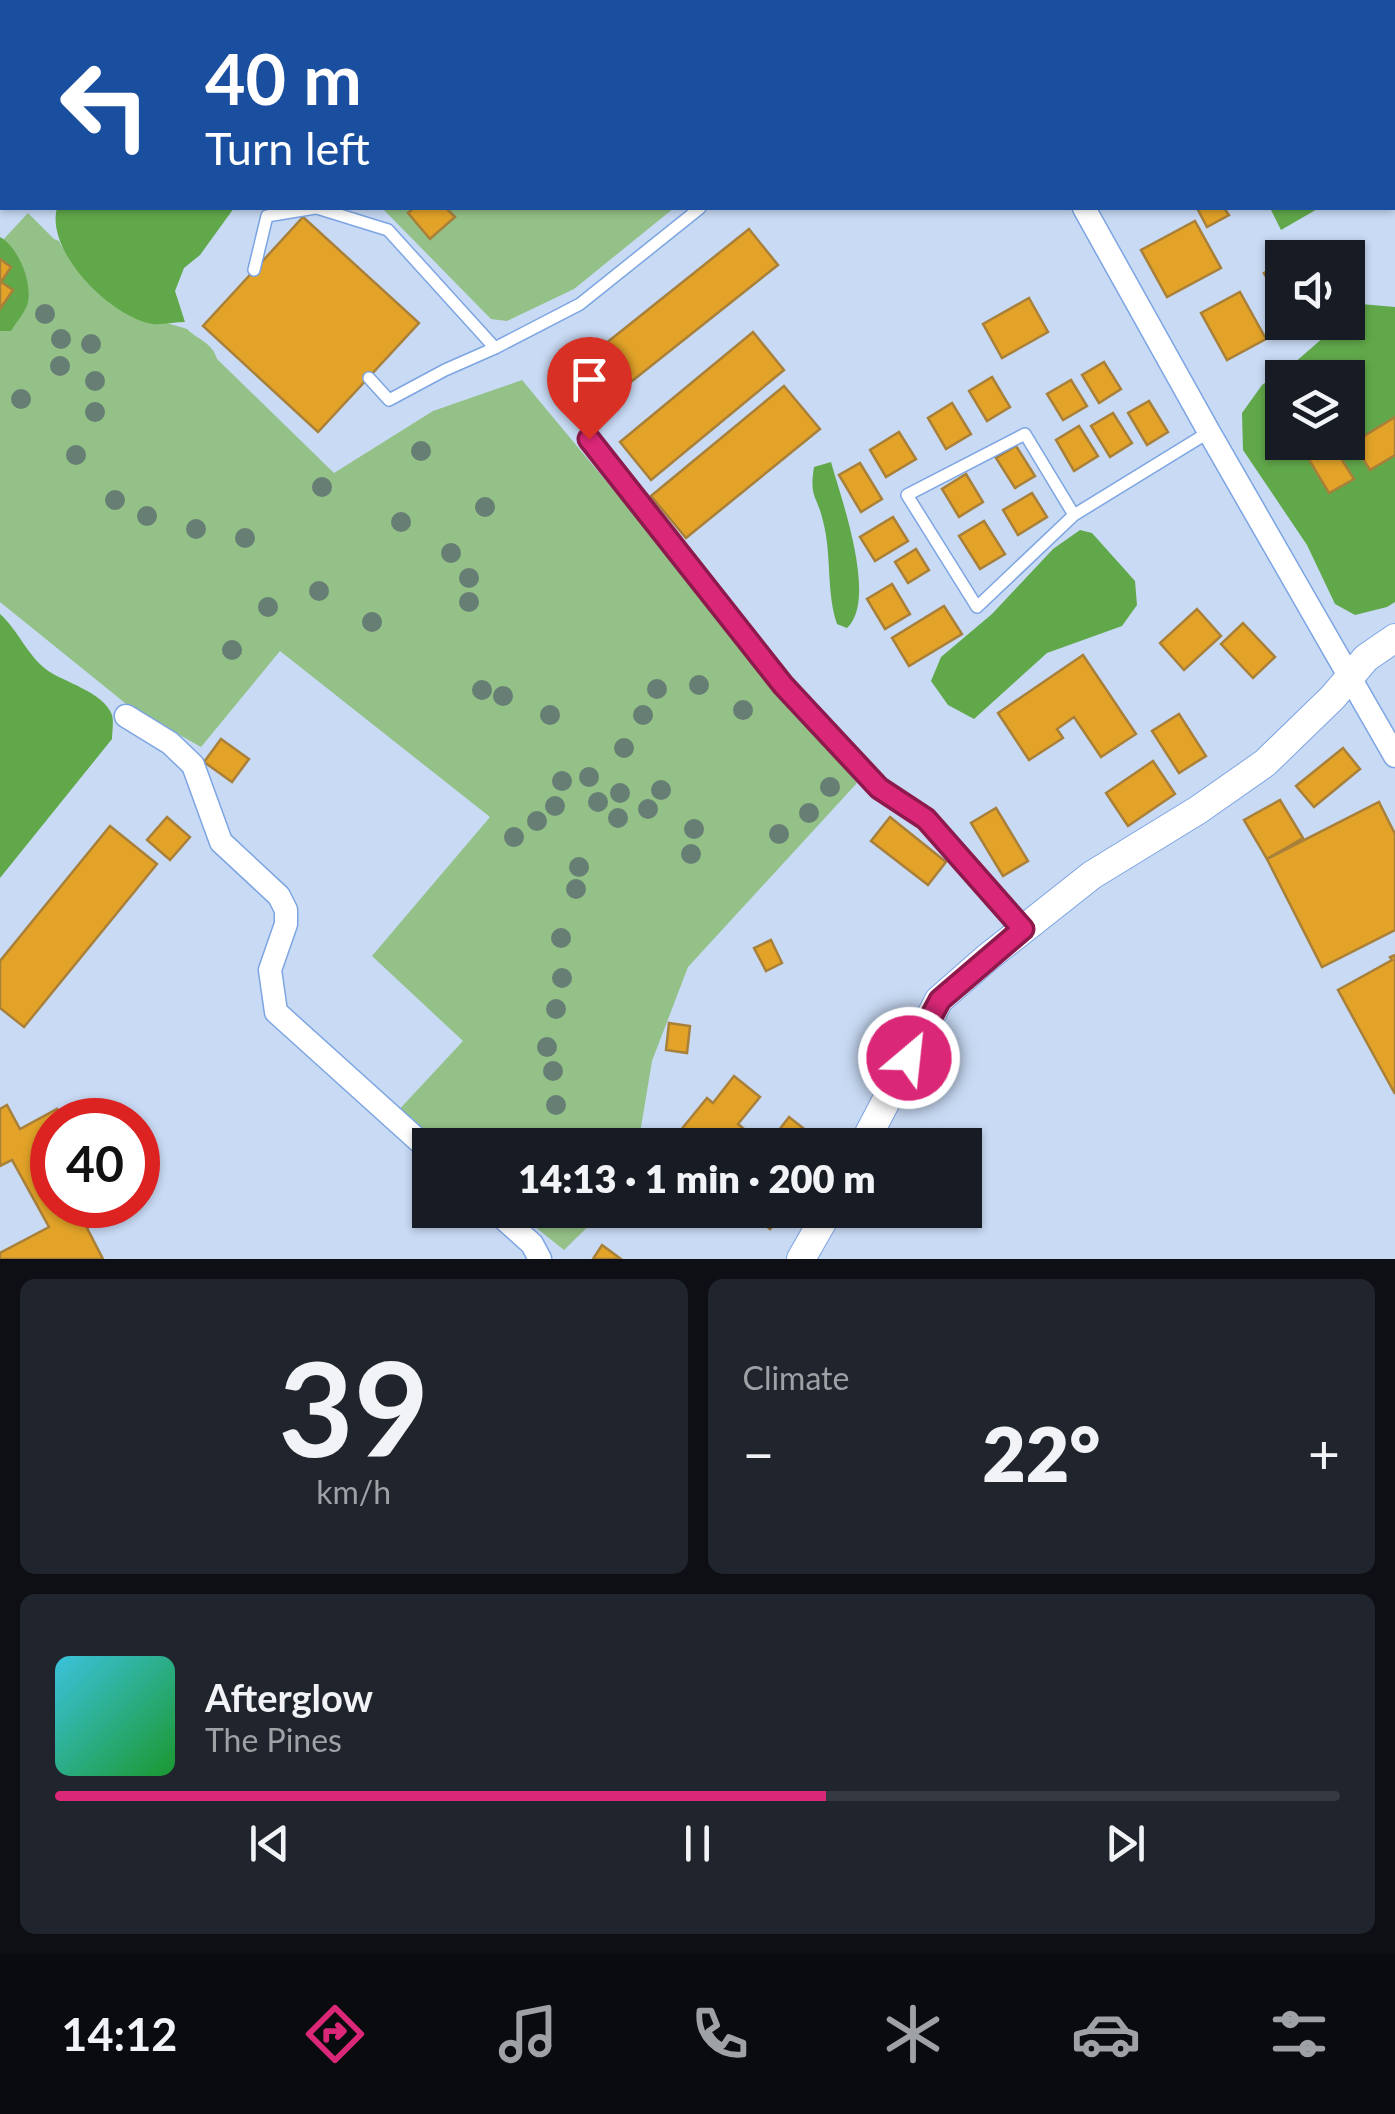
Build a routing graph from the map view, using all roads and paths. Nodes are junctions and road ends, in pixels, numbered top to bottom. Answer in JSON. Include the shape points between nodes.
{"nodes":[{"id":1,"x":304,"y":210,"type":"edge"},
{"id":2,"x":323,"y":210,"type":"edge"},
{"id":3,"x":698,"y":210,"type":"edge"},
{"id":4,"x":1085,"y":210,"type":"edge"},
{"id":5,"x":254,"y":270,"type":"dead end"},
{"id":6,"x":495,"y":348,"type":"junction"},
{"id":7,"x":369,"y":378,"type":"dead end"},
{"id":8,"x":1209,"y":432,"type":"junction"},
{"id":9,"x":589,"y":439,"type":"dead end"},
{"id":10,"x":1074,"y":514,"type":"junction"},
{"id":11,"x":1395,"y":638,"type":"edge"},
{"id":12,"x":1349,"y":677,"type":"junction"},
{"id":13,"x":126,"y":716,"type":"dead end"},
{"id":14,"x":1395,"y":756,"type":"edge"},
{"id":15,"x":1023,"y":929,"type":"junction"},
{"id":16,"x":872,"y":1128,"type":"edge"},
{"id":17,"x":412,"y":1135,"type":"edge"},
{"id":18,"x":514,"y":1228,"type":"edge"},
{"id":19,"x":819,"y":1228,"type":"edge"},
{"id":20,"x":540,"y":1259,"type":"edge"},
{"id":21,"x":802,"y":1259,"type":"edge"}],
"edges":[{"from":1,"to":5,"type":"lane","via":[[267,216]]},
{"from":2,"to":6,"type":"lane","via":[[388,230]]},
{"from":3,"to":6,"type":"lane","via":[[580,304]]},
{"from":4,"to":8,"type":"street"},
{"from":6,"to":7,"type":"lane","via":[[389,400]]},
{"from":8,"to":10,"type":"lane"},
{"from":8,"to":12,"type":"street"},
{"from":9,"to":15,"type":"lane","via":[[783,685],[879,788],[926,819]]},
{"from":10,"to":10,"type":"lane","via":[[977,607],[907,495],[1025,434]]},
{"from":11,"to":12,"type":"street"},
{"from":12,"to":14,"type":"street"},
{"from":12,"to":15,"type":"street","via":[[1266,762],[1092,875]]},
{"from":13,"to":17,"type":"street","via":[[193,765],[221,842],[279,896],[286,924],[270,970],[276,1012]]},
{"from":15,"to":16,"type":"street","via":[[940,1000]]},
{"from":18,"to":20,"type":"street"},
{"from":19,"to":21,"type":"street"}]}
